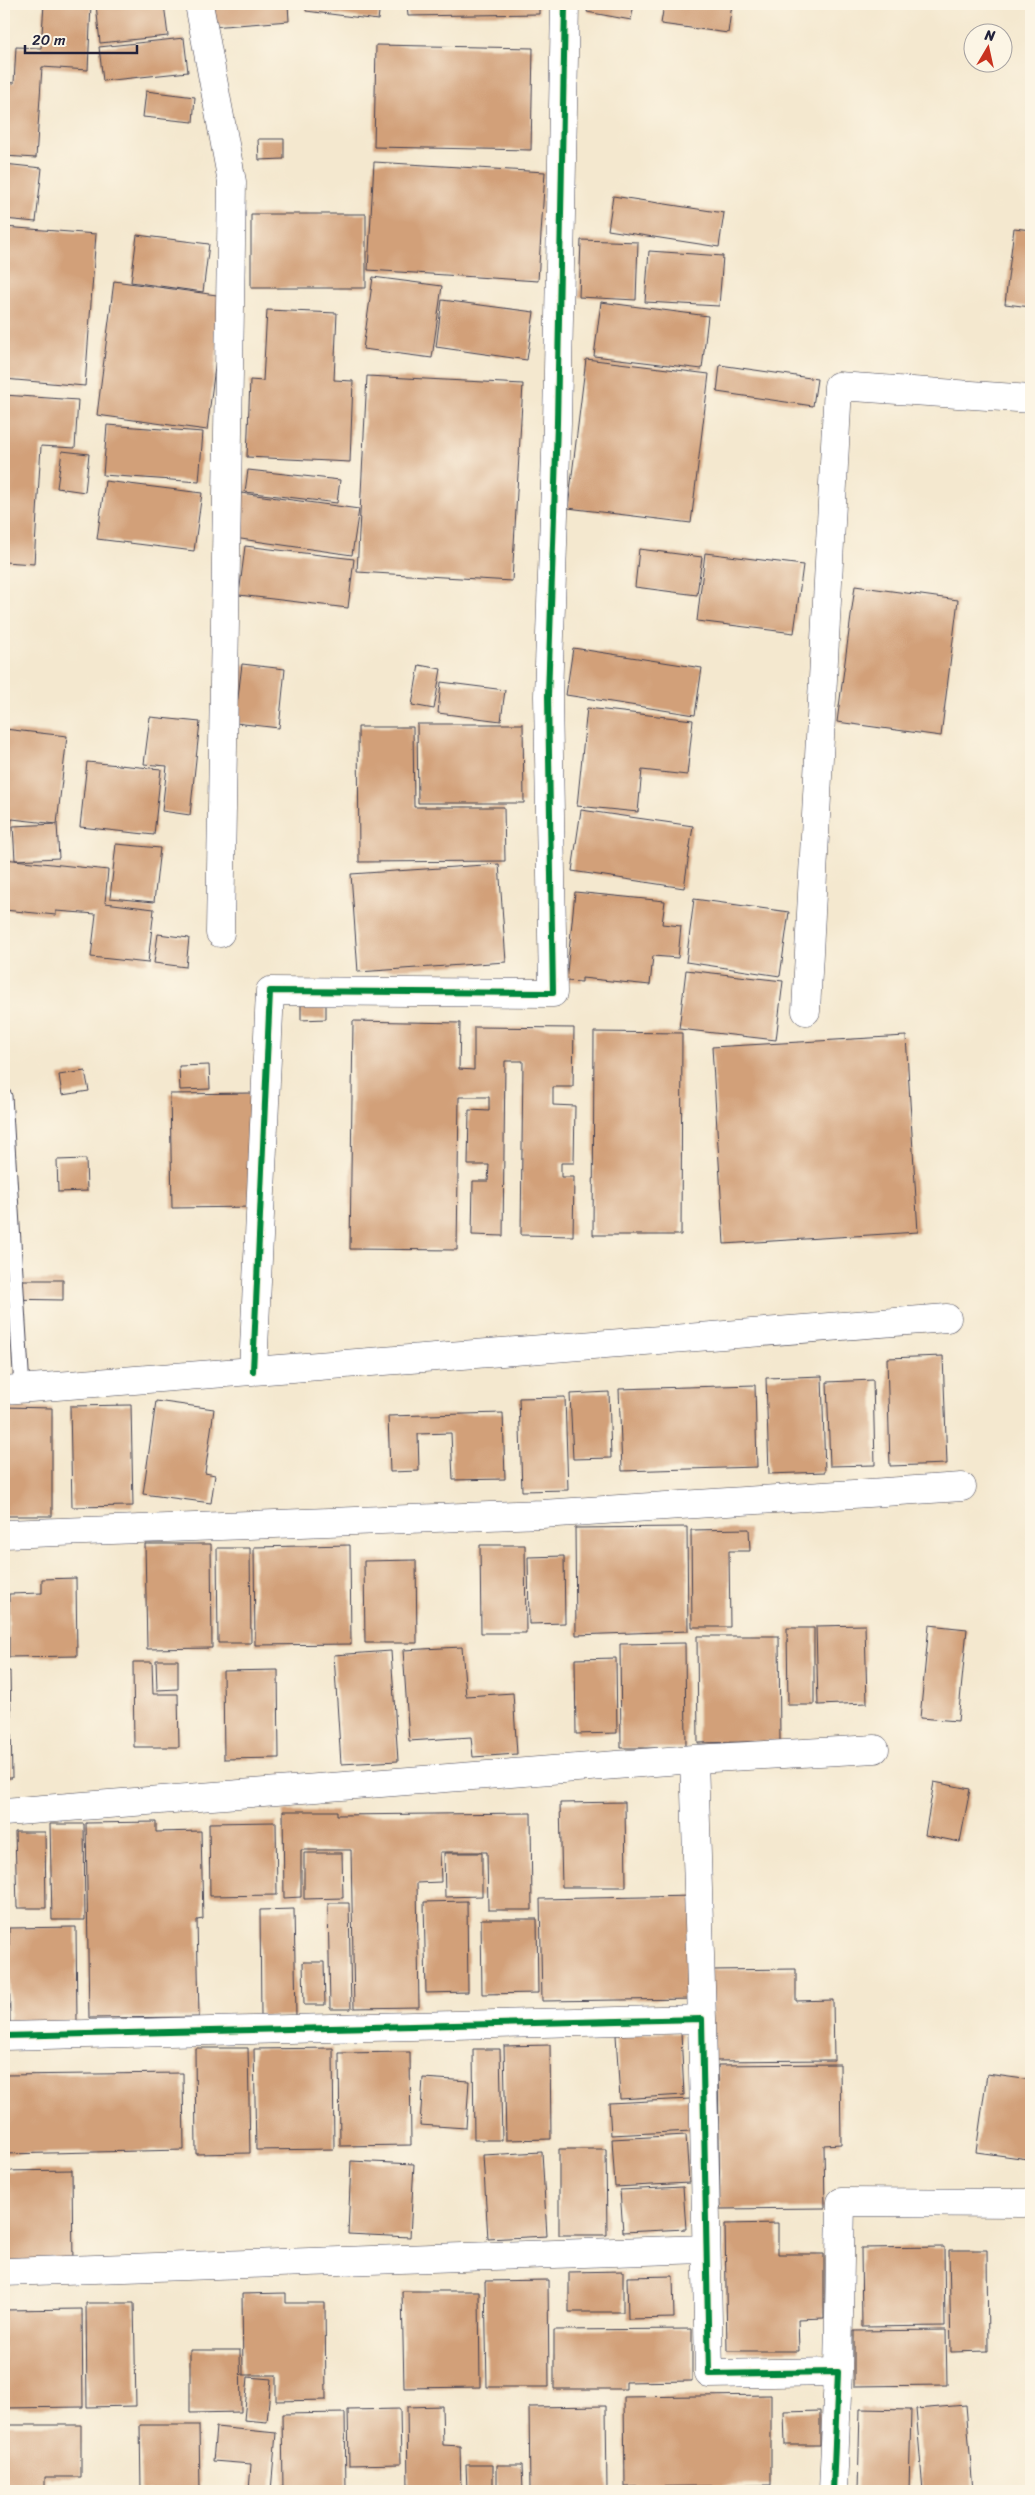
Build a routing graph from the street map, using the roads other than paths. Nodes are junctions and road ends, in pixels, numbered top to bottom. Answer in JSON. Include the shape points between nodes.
{"nodes":[{"id":1,"x":199,"y":4,"type":"edge"},
{"id":2,"x":565,"y":4,"type":"edge"},
{"id":3,"x":1031,"y":399,"type":"edge"},
{"id":4,"x":220,"y":934,"type":"dead end"},
{"id":5,"x":806,"y":1011,"type":"dead end"},
{"id":6,"x":4,"y":1096,"type":"edge"},
{"id":7,"x":947,"y":1318,"type":"dead end"},
{"id":8,"x":253,"y":1371,"type":"junction"},
{"id":9,"x":13,"y":1389,"type":"edge"},
{"id":10,"x":962,"y":1487,"type":"dead end"},
{"id":11,"x":4,"y":1534,"type":"edge"},
{"id":12,"x":875,"y":1749,"type":"dead end"},
{"id":13,"x":694,"y":1759,"type":"junction"},
{"id":14,"x":4,"y":1812,"type":"edge"},
{"id":15,"x":702,"y":2019,"type":"junction"},
{"id":16,"x":4,"y":2036,"type":"edge"},
{"id":17,"x":1031,"y":2203,"type":"edge"},
{"id":18,"x":705,"y":2249,"type":"junction"},
{"id":19,"x":4,"y":2272,"type":"edge"},
{"id":20,"x":838,"y":2372,"type":"junction"},
{"id":21,"x":833,"y":2491,"type":"edge"}],
"edges":[{"from":1,"to":4,"type":"street","via":[[232,182]]},
{"from":2,"to":8,"type":"street","via":[[548,696],[553,993],[270,991]]},
{"from":3,"to":5,"type":"street","via":[[838,386]]},
{"from":6,"to":9,"type":"lane"},
{"from":7,"to":8,"type":"street"},
{"from":8,"to":9,"type":"street"},
{"from":10,"to":11,"type":"street","via":[[542,1514]]},
{"from":12,"to":13,"type":"street"},
{"from":13,"to":14,"type":"street"},
{"from":13,"to":15,"type":"street"},
{"from":15,"to":16,"type":"street"},
{"from":15,"to":18,"type":"street"},
{"from":17,"to":20,"type":"street","via":[[841,2202]]},
{"from":18,"to":19,"type":"street"},
{"from":18,"to":20,"type":"street","via":[[709,2374]]},
{"from":20,"to":21,"type":"street"}]}
